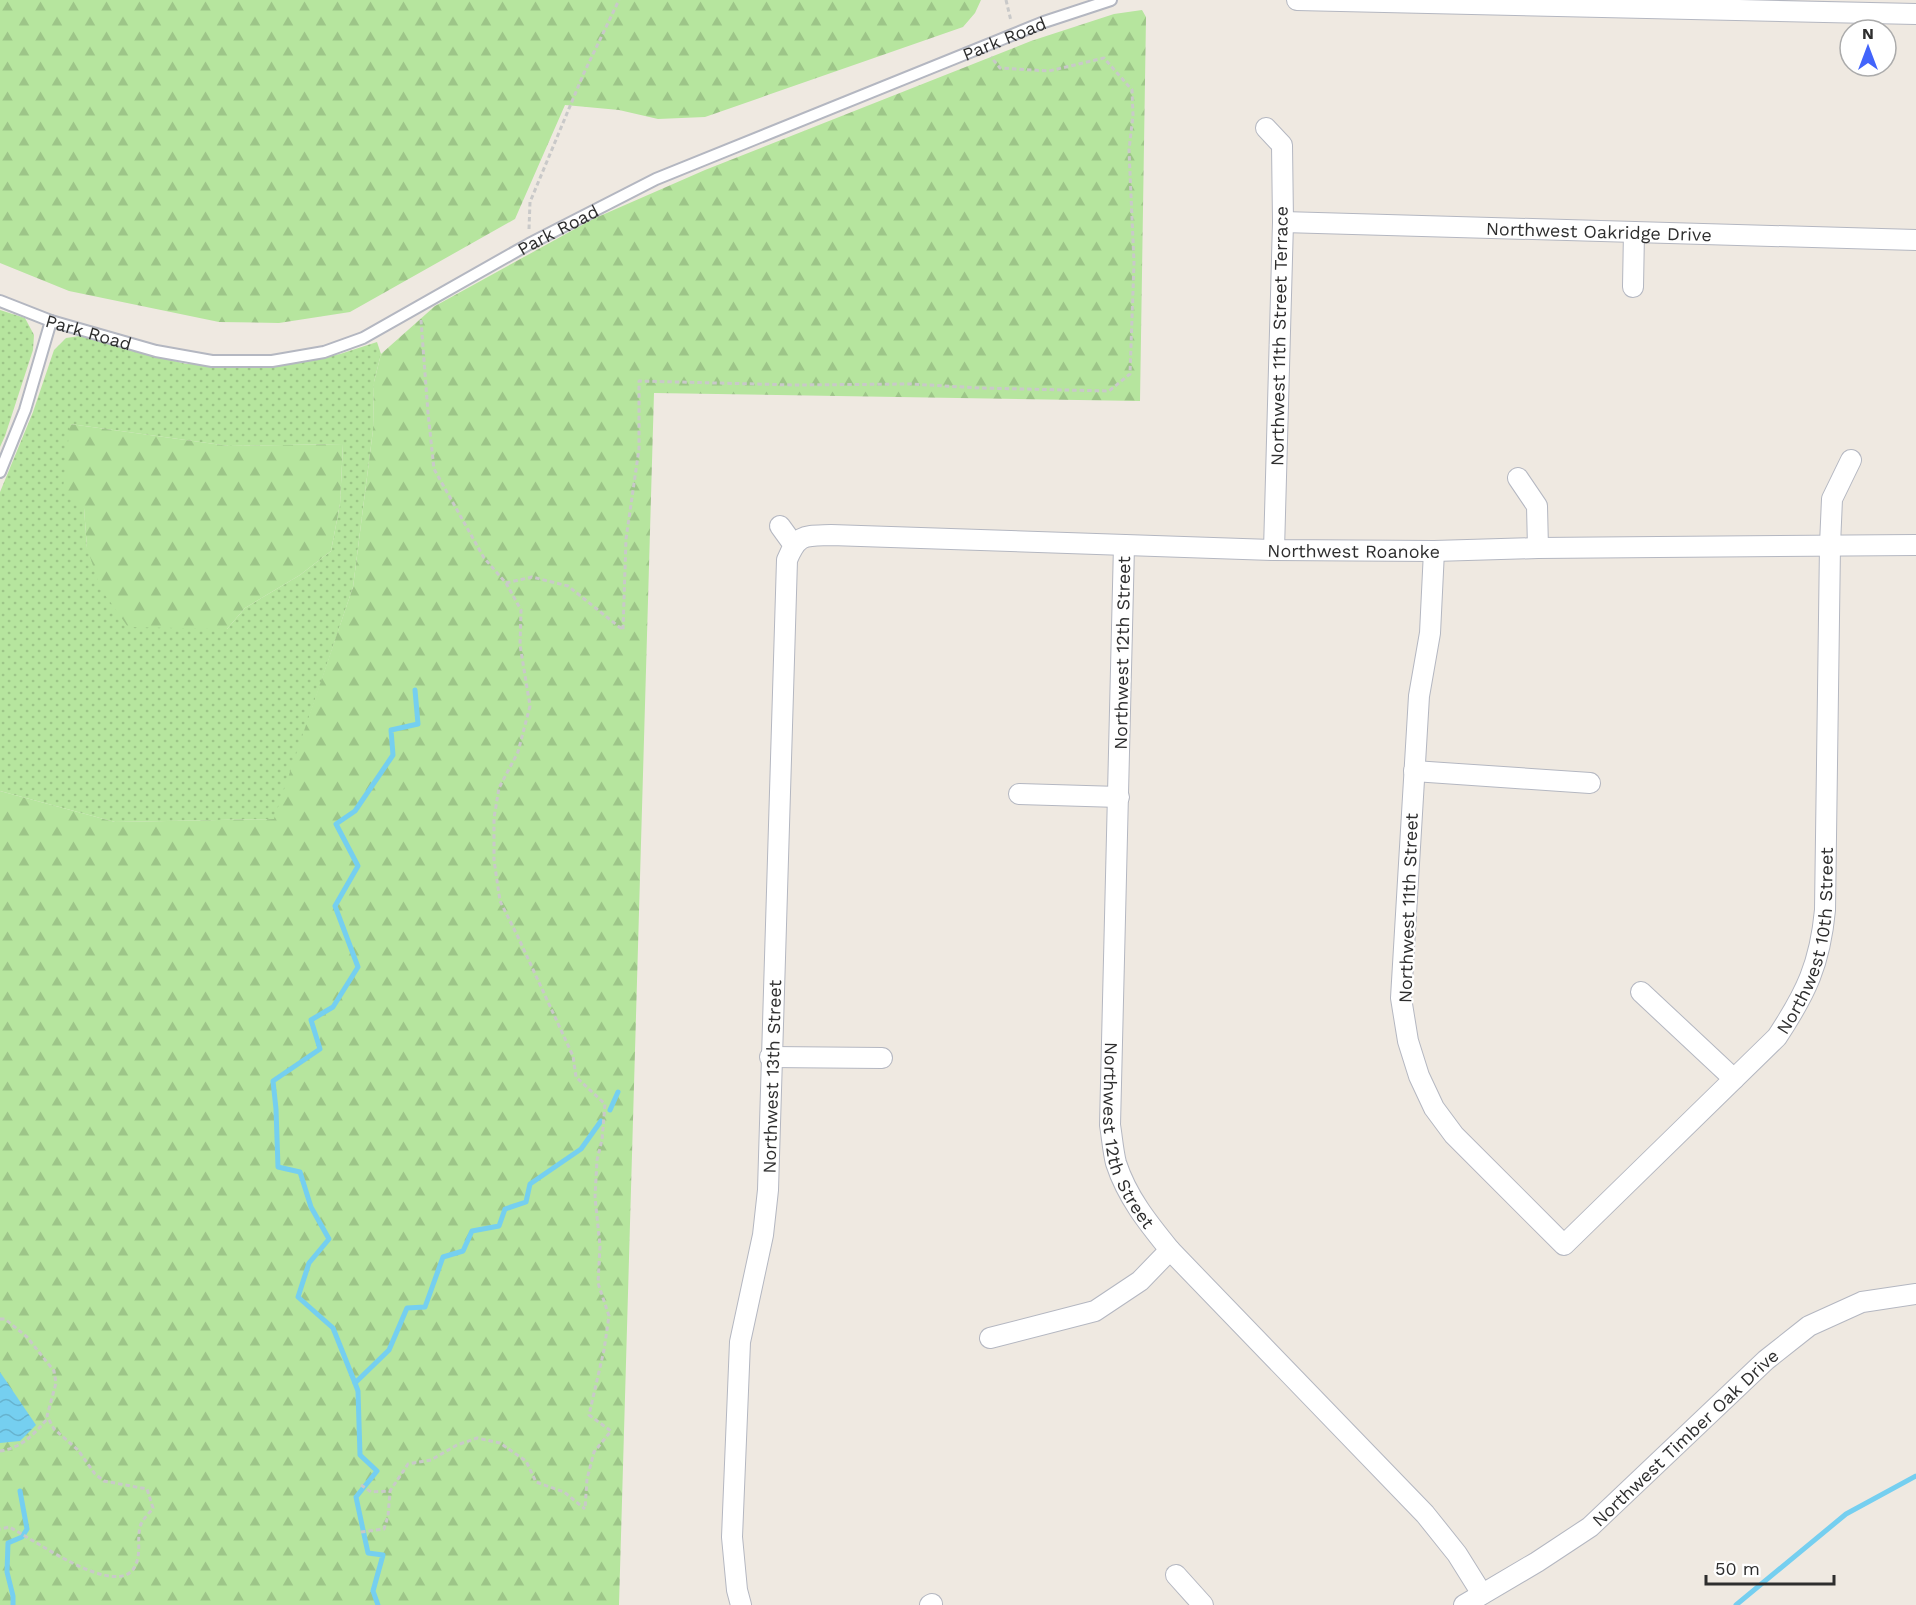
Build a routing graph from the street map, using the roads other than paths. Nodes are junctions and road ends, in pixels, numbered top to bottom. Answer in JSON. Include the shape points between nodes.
{"nodes":[{"id":1,"x":1111,"y":0,"type":"edge"},
{"id":2,"x":1297,"y":0,"type":"edge"},
{"id":3,"x":1311,"y":0,"type":"edge"},
{"id":4,"x":1916,"y":14,"type":"edge"},
{"id":5,"x":1266,"y":128,"type":"dead end"},
{"id":6,"x":1283,"y":222,"type":"junction"},
{"id":7,"x":1634,"y":232,"type":"junction"},
{"id":8,"x":1916,"y":240,"type":"edge"},
{"id":9,"x":1633,"y":287,"type":"dead end"},
{"id":10,"x":0,"y":301,"type":"edge"},
{"id":11,"x":51,"y":321,"type":"junction"},
{"id":12,"x":1851,"y":460,"type":"dead end"},
{"id":13,"x":0,"y":472,"type":"edge"},
{"id":14,"x":1518,"y":478,"type":"dead end"},
{"id":15,"x":780,"y":526,"type":"dead end"},
{"id":16,"x":793,"y":544,"type":"junction"},
{"id":17,"x":1124,"y":545,"type":"junction"},
{"id":18,"x":1830,"y":545,"type":"junction"},
{"id":19,"x":1916,"y":545,"type":"edge"},
{"id":20,"x":1538,"y":548,"type":"junction"},
{"id":21,"x":1274,"y":550,"type":"junction"},
{"id":22,"x":1434,"y":551,"type":"junction"},
{"id":23,"x":1414,"y":771,"type":"junction"},
{"id":24,"x":1590,"y":783,"type":"dead end"},
{"id":25,"x":1019,"y":794,"type":"dead end"},
{"id":26,"x":1119,"y":797,"type":"junction"},
{"id":27,"x":1641,"y":992,"type":"dead end"},
{"id":28,"x":770,"y":1057,"type":"junction"},
{"id":29,"x":882,"y":1058,"type":"dead end"},
{"id":30,"x":1734,"y":1079,"type":"junction"},
{"id":31,"x":1564,"y":1245,"type":"joint"},
{"id":32,"x":1170,"y":1251,"type":"junction"},
{"id":33,"x":1916,"y":1294,"type":"edge"},
{"id":34,"x":990,"y":1338,"type":"dead end"},
{"id":35,"x":1176,"y":1575,"type":"dead end"},
{"id":36,"x":1482,"y":1594,"type":"junction"},
{"id":37,"x":741,"y":1605,"type":"edge"},
{"id":38,"x":1203,"y":1605,"type":"edge"},
{"id":39,"x":1464,"y":1605,"type":"edge"}],
"edges":[{"from":1,"to":11,"type":"lane","name":"Park Road","via":[[1044,22],[656,179],[529,244],[363,339],[324,352],[272,361],[212,361],[156,351]]},
{"from":2,"to":3,"type":"street"},
{"from":3,"to":4,"type":"street"},
{"from":5,"to":6,"type":"street","name":"Northwest 11th Street Terrace","via":[[1282,145]]},
{"from":6,"to":7,"type":"street","name":"Northwest Oakridge Drive"},
{"from":6,"to":21,"type":"street","name":"Northwest 11th Street Terrace"},
{"from":7,"to":8,"type":"street","name":"Northwest Oakridge Drive"},
{"from":7,"to":9,"type":"street"},
{"from":10,"to":11,"type":"lane","name":"Park Road"},
{"from":11,"to":13,"type":"lane","via":[[25,410]]},
{"from":12,"to":18,"type":"street","name":"Northwest 10th Street","via":[[1833,499]]},
{"from":14,"to":20,"type":"street","via":[[1537,506]]},
{"from":15,"to":16,"type":"street"},
{"from":16,"to":17,"type":"street","name":"Northwest Roanoke","via":[[802,537],[831,535]]},
{"from":16,"to":28,"type":"street","name":"Northwest 13th Street","via":[[787,560]]},
{"from":17,"to":21,"type":"street","name":"Northwest Roanoke"},
{"from":17,"to":26,"type":"street","name":"Northwest 12th Street"},
{"from":18,"to":19,"type":"street","name":"Northwest Roanoke"},
{"from":18,"to":20,"type":"street","name":"Northwest Roanoke"},
{"from":18,"to":30,"type":"street","name":"Northwest 10th Street","via":[[1823,938],[1797,1007],[1777,1037]]},
{"from":20,"to":22,"type":"street","name":"Northwest Roanoke"},
{"from":21,"to":22,"type":"street","name":"Northwest Roanoke"},
{"from":22,"to":23,"type":"street","name":"Northwest 11th Street","via":[[1430,633],[1419,696]]},
{"from":23,"to":24,"type":"street"},
{"from":23,"to":31,"type":"street","name":"Northwest 11th Street","via":[[1401,999],[1419,1076],[1434,1108],[1455,1135]]},
{"from":25,"to":26,"type":"street"},
{"from":26,"to":32,"type":"street","name":"Northwest 12th Street","via":[[1110,1125],[1116,1160],[1128,1193]]},
{"from":27,"to":30,"type":"street"},
{"from":28,"to":29,"type":"street"},
{"from":28,"to":37,"type":"street","name":"Northwest 13th Street","via":[[768,1190],[740,1342],[732,1537]]},
{"from":30,"to":31,"type":"street","name":"Northwest 10th Street"},
{"from":32,"to":34,"type":"street","via":[[1140,1281],[1095,1311]]},
{"from":32,"to":36,"type":"street","name":"Northwest 12th Street","via":[[1425,1514]]},
{"from":33,"to":36,"type":"street","name":"Northwest Timber Oak Drive","via":[[1862,1302],[1809,1326],[1766,1360],[1590,1527]]},
{"from":35,"to":38,"type":"street"},
{"from":36,"to":39,"type":"street","name":"Northwest Timber Oak Drive"}]}
